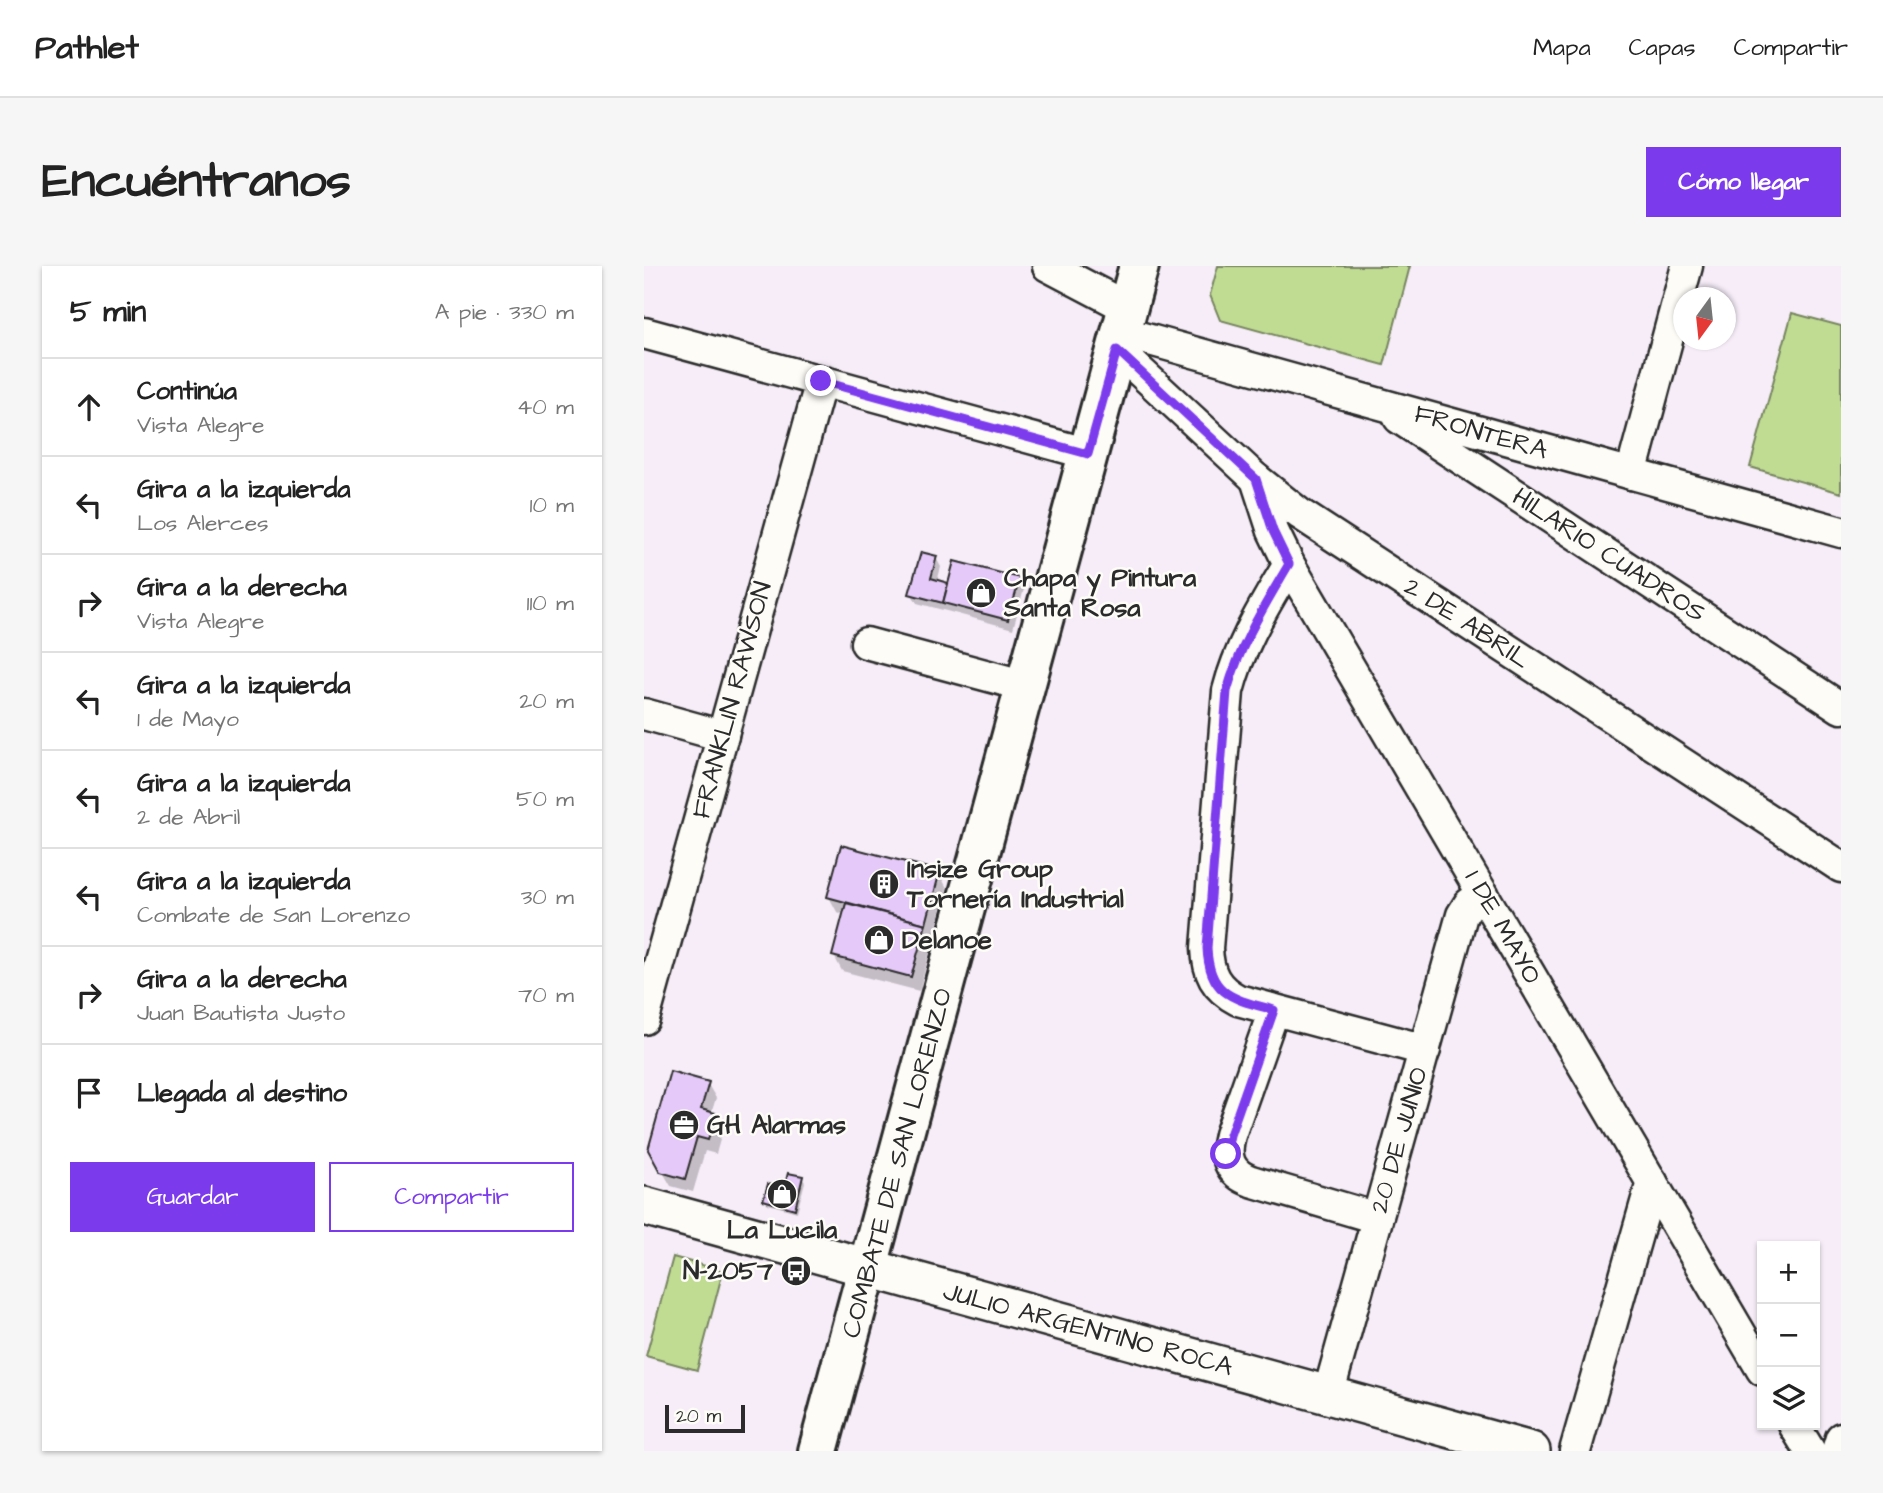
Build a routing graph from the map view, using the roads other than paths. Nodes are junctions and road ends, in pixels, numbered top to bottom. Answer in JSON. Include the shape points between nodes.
{"nodes":[{"id":1,"x":1048,"y":266,"type":"edge"},
{"id":2,"x":1139,"y":266,"type":"edge"},
{"id":3,"x":1687,"y":266,"type":"edge"},
{"id":4,"x":1122,"y":330,"type":"junction"},
{"id":5,"x":644,"y":332,"type":"edge"},
{"id":6,"x":821,"y":381,"type":"junction"},
{"id":7,"x":1377,"y":403,"type":"junction"},
{"id":8,"x":1088,"y":454,"type":"junction"},
{"id":9,"x":1631,"y":474,"type":"junction"},
{"id":10,"x":1256,"y":479,"type":"junction"},
{"id":11,"x":1841,"y":532,"type":"edge"},
{"id":12,"x":1289,"y":564,"type":"junction"},
{"id":13,"x":866,"y":643,"type":"dead end"},
{"id":14,"x":1026,"y":686,"type":"junction"},
{"id":15,"x":1841,"y":708,"type":"edge"},
{"id":16,"x":644,"y":714,"type":"edge"},
{"id":17,"x":723,"y":736,"type":"junction"},
{"id":18,"x":1841,"y":867,"type":"edge"},
{"id":19,"x":1483,"y":894,"type":"junction"},
{"id":20,"x":1274,"y":1010,"type":"junction"},
{"id":21,"x":644,"y":1019,"type":"edge"},
{"id":22,"x":1424,"y":1050,"type":"junction"},
{"id":23,"x":1652,"y":1182,"type":"junction"},
{"id":24,"x":644,"y":1206,"type":"edge"},
{"id":25,"x":1377,"y":1218,"type":"junction"},
{"id":26,"x":869,"y":1268,"type":"junction"},
{"id":27,"x":1760,"y":1367,"type":"edge"},
{"id":28,"x":1328,"y":1395,"type":"junction"},
{"id":29,"x":1797,"y":1430,"type":"edge"},
{"id":30,"x":1841,"y":1438,"type":"edge"},
{"id":31,"x":818,"y":1451,"type":"edge"},
{"id":32,"x":1531,"y":1451,"type":"edge"},
{"id":33,"x":1575,"y":1451,"type":"edge"},
{"id":34,"x":1810,"y":1451,"type":"edge"},
{"id":35,"x":1837,"y":1451,"type":"edge"}],
"edges":[{"from":1,"to":4,"type":"street"},
{"from":2,"to":4,"type":"main road","name":"COMBATE DE SAN LORENZO"},
{"from":3,"to":9,"type":"street"},
{"from":4,"to":7,"type":"street","name":"FRONTERA"},
{"from":4,"to":8,"type":"main road","name":"COMBATE DE SAN LORENZO"},
{"from":4,"to":10,"type":"street","name":"2 DE ABRIL"},
{"from":5,"to":6,"type":"street"},
{"from":6,"to":8,"type":"street"},
{"from":6,"to":17,"type":"street","name":"FRANKLIN RAWSON"},
{"from":7,"to":9,"type":"street","name":"FRONTERA"},
{"from":7,"to":15,"type":"street","name":"HILARIO CUADROS"},
{"from":8,"to":14,"type":"main road","name":"COMBATE DE SAN LORENZO"},
{"from":9,"to":11,"type":"street","name":"FRONTERA"},
{"from":10,"to":12,"type":"street","name":"1 DE MAYO"},
{"from":10,"to":18,"type":"street","name":"2 DE ABRIL","via":[[1300,514]]},
{"from":12,"to":19,"type":"street","name":"1 DE MAYO"},
{"from":12,"to":20,"type":"street","via":[[1249,633],[1227,691],[1207,948],[1209,971],[1219,988],[1238,1000]]},
{"from":13,"to":14,"type":"street"},
{"from":14,"to":26,"type":"main road","name":"COMBATE DE SAN LORENZO"},
{"from":16,"to":17,"type":"street"},
{"from":17,"to":21,"type":"street","name":"FRANKLIN RAWSON"},
{"from":19,"to":22,"type":"street","name":"20 DE JUNIO","via":[[1464,911]]},
{"from":19,"to":23,"type":"street","name":"1 DE MAYO"},
{"from":20,"to":22,"type":"street"},
{"from":20,"to":25,"type":"street","via":[[1230,1135],[1226,1154],[1231,1169],[1251,1181]]},
{"from":22,"to":25,"type":"street","name":"20 DE JUNIO"},
{"from":23,"to":27,"type":"street","name":"1 DE MAYO"},
{"from":23,"to":33,"type":"street"},
{"from":24,"to":26,"type":"street","name":"JULIO ARGENTINO ROCA"},
{"from":25,"to":28,"type":"street","name":"20 DE JUNIO"},
{"from":26,"to":28,"type":"street","name":"JULIO ARGENTINO ROCA"},
{"from":26,"to":31,"type":"main road","name":"COMBATE DE SAN LORENZO"},
{"from":28,"to":32,"type":"street","name":"JULIO ARGENTINO ROCA"},
{"from":29,"to":34,"type":"street"},
{"from":30,"to":35,"type":"street"}]}
